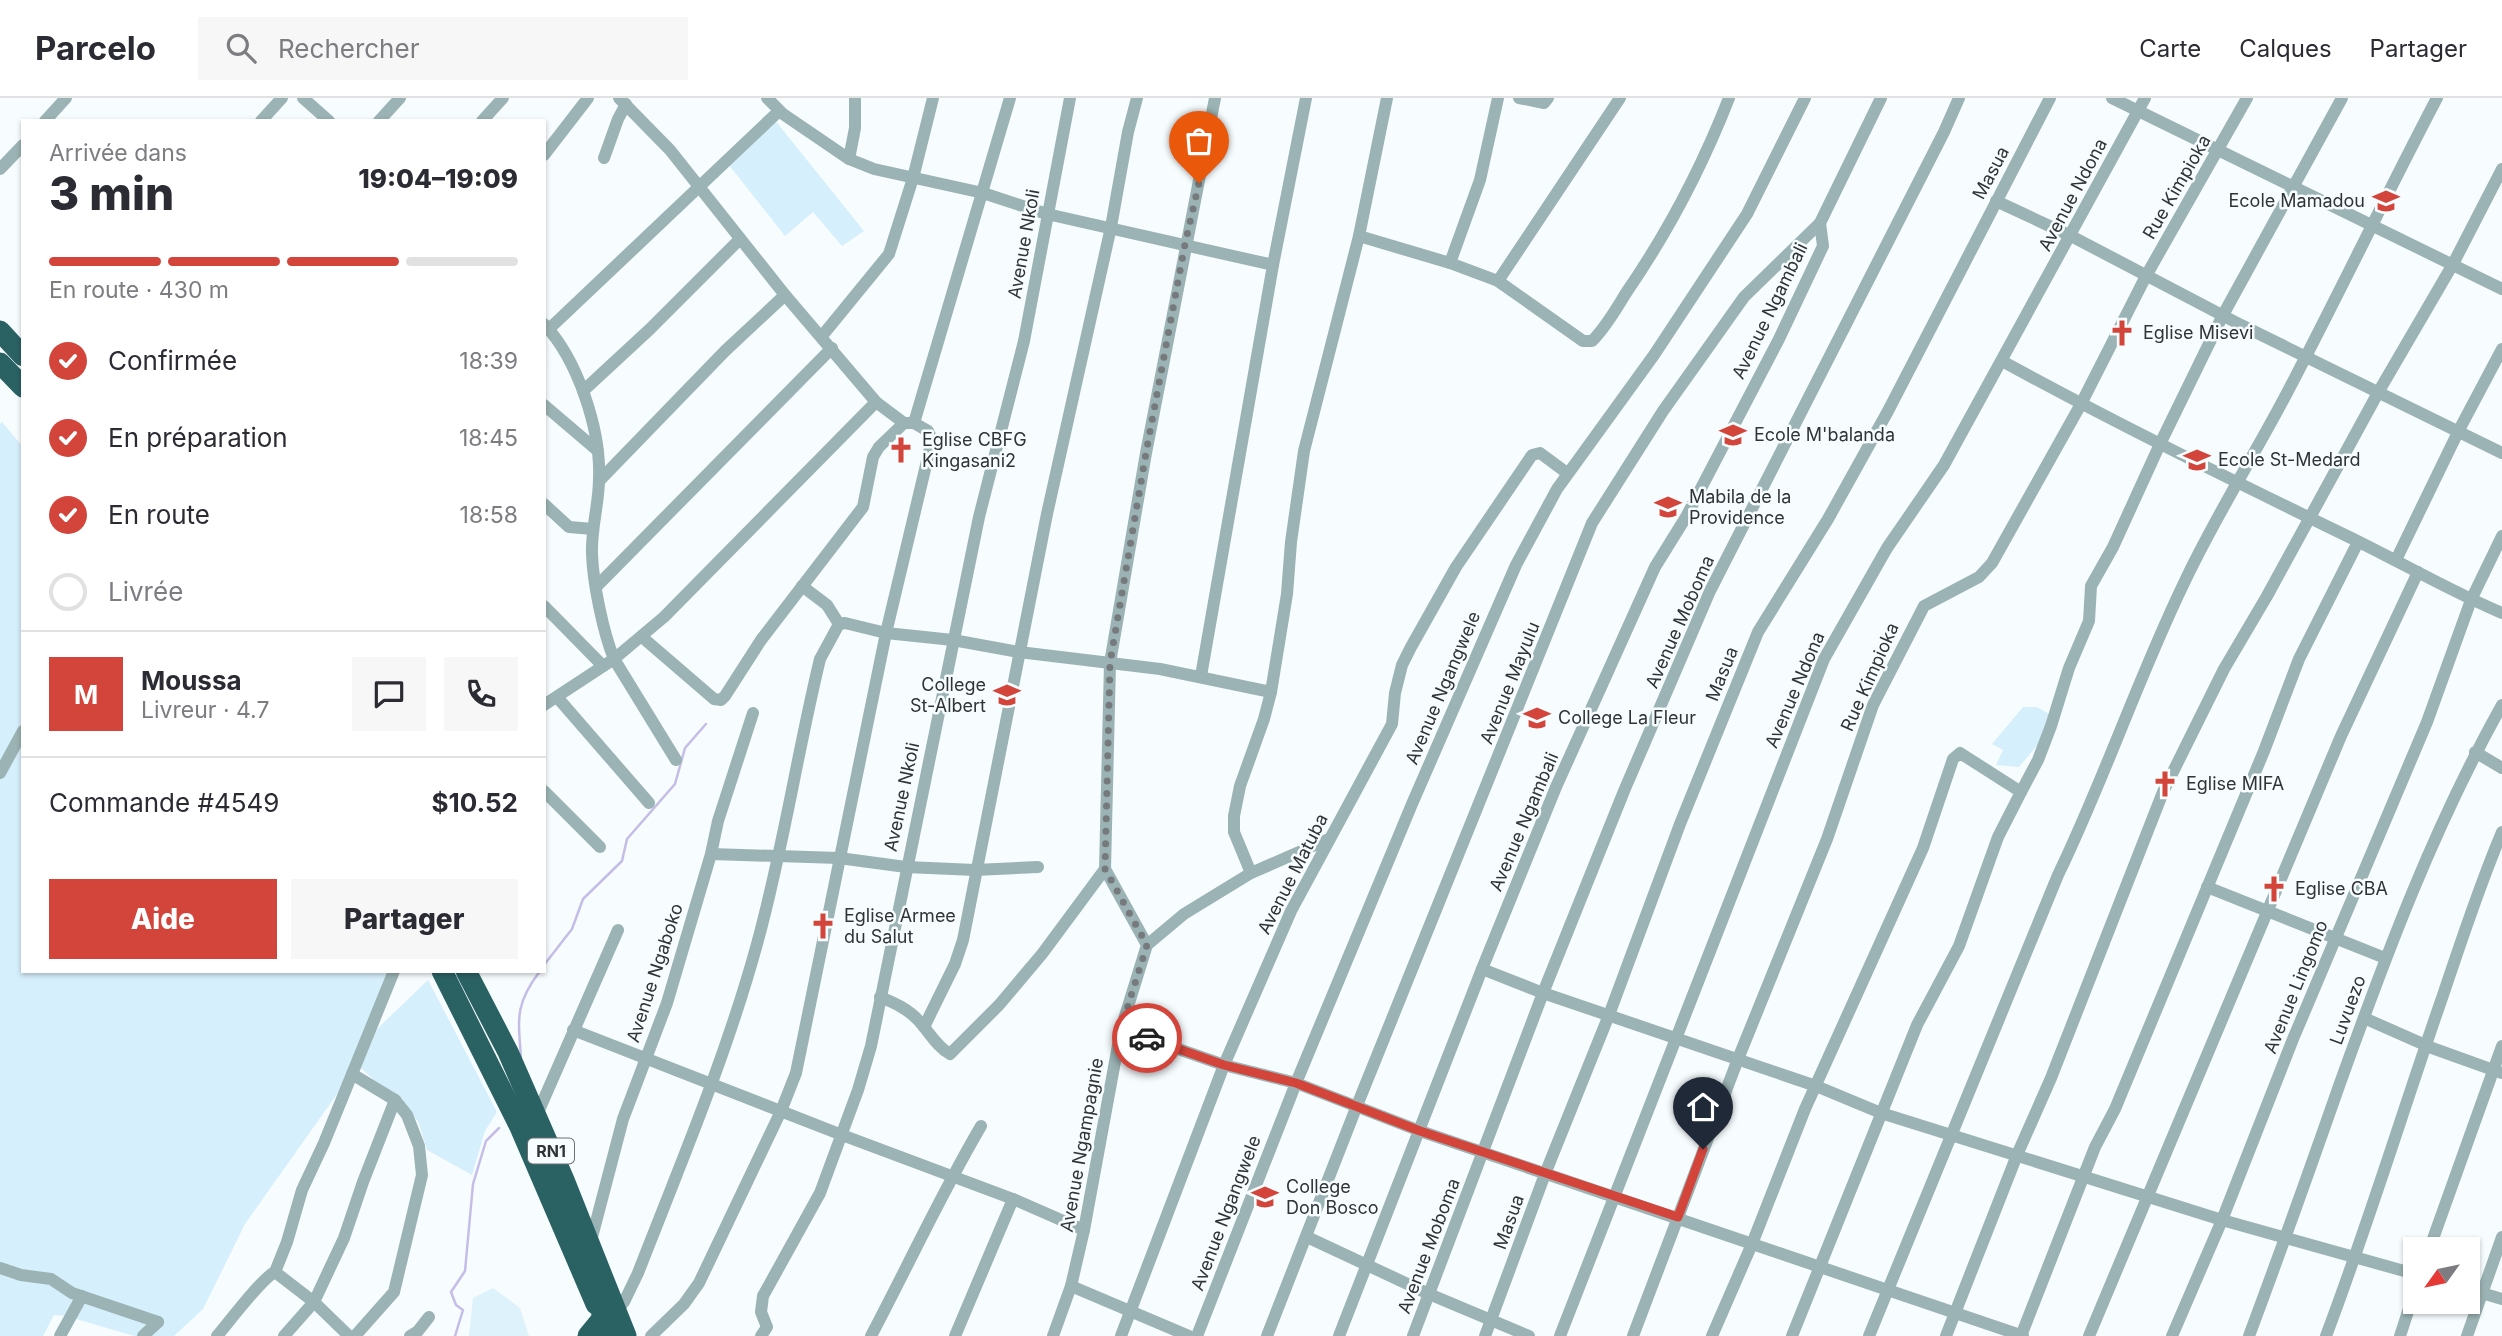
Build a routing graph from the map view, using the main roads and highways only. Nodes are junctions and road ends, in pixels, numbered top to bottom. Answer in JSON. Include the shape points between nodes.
{"nodes":[{"id":1,"x":0,"y":331,"type":"edge"},
{"id":2,"x":21,"y":354,"type":"edge"},
{"id":3,"x":0,"y":363,"type":"edge"},
{"id":4,"x":21,"y":385,"type":"edge"},
{"id":5,"x":443,"y":973,"type":"edge"},
{"id":6,"x":467,"y":973,"type":"edge"},
{"id":7,"x":609,"y":1322,"type":"edge"},
{"id":8,"x":588,"y":1336,"type":"edge"},
{"id":9,"x":626,"y":1336,"type":"edge"}],
"edges":[{"from":1,"to":2,"type":"highway"},
{"from":3,"to":4,"type":"highway"},
{"from":5,"to":7,"type":"highway","number":"RN1","via":[[520,1127],[596,1304]]},
{"from":6,"to":7,"type":"highway","number":"RN1","via":[[508,1052],[590,1245]]},
{"from":7,"to":8,"type":"highway"},
{"from":7,"to":9,"type":"highway","number":"RN1"}]}
